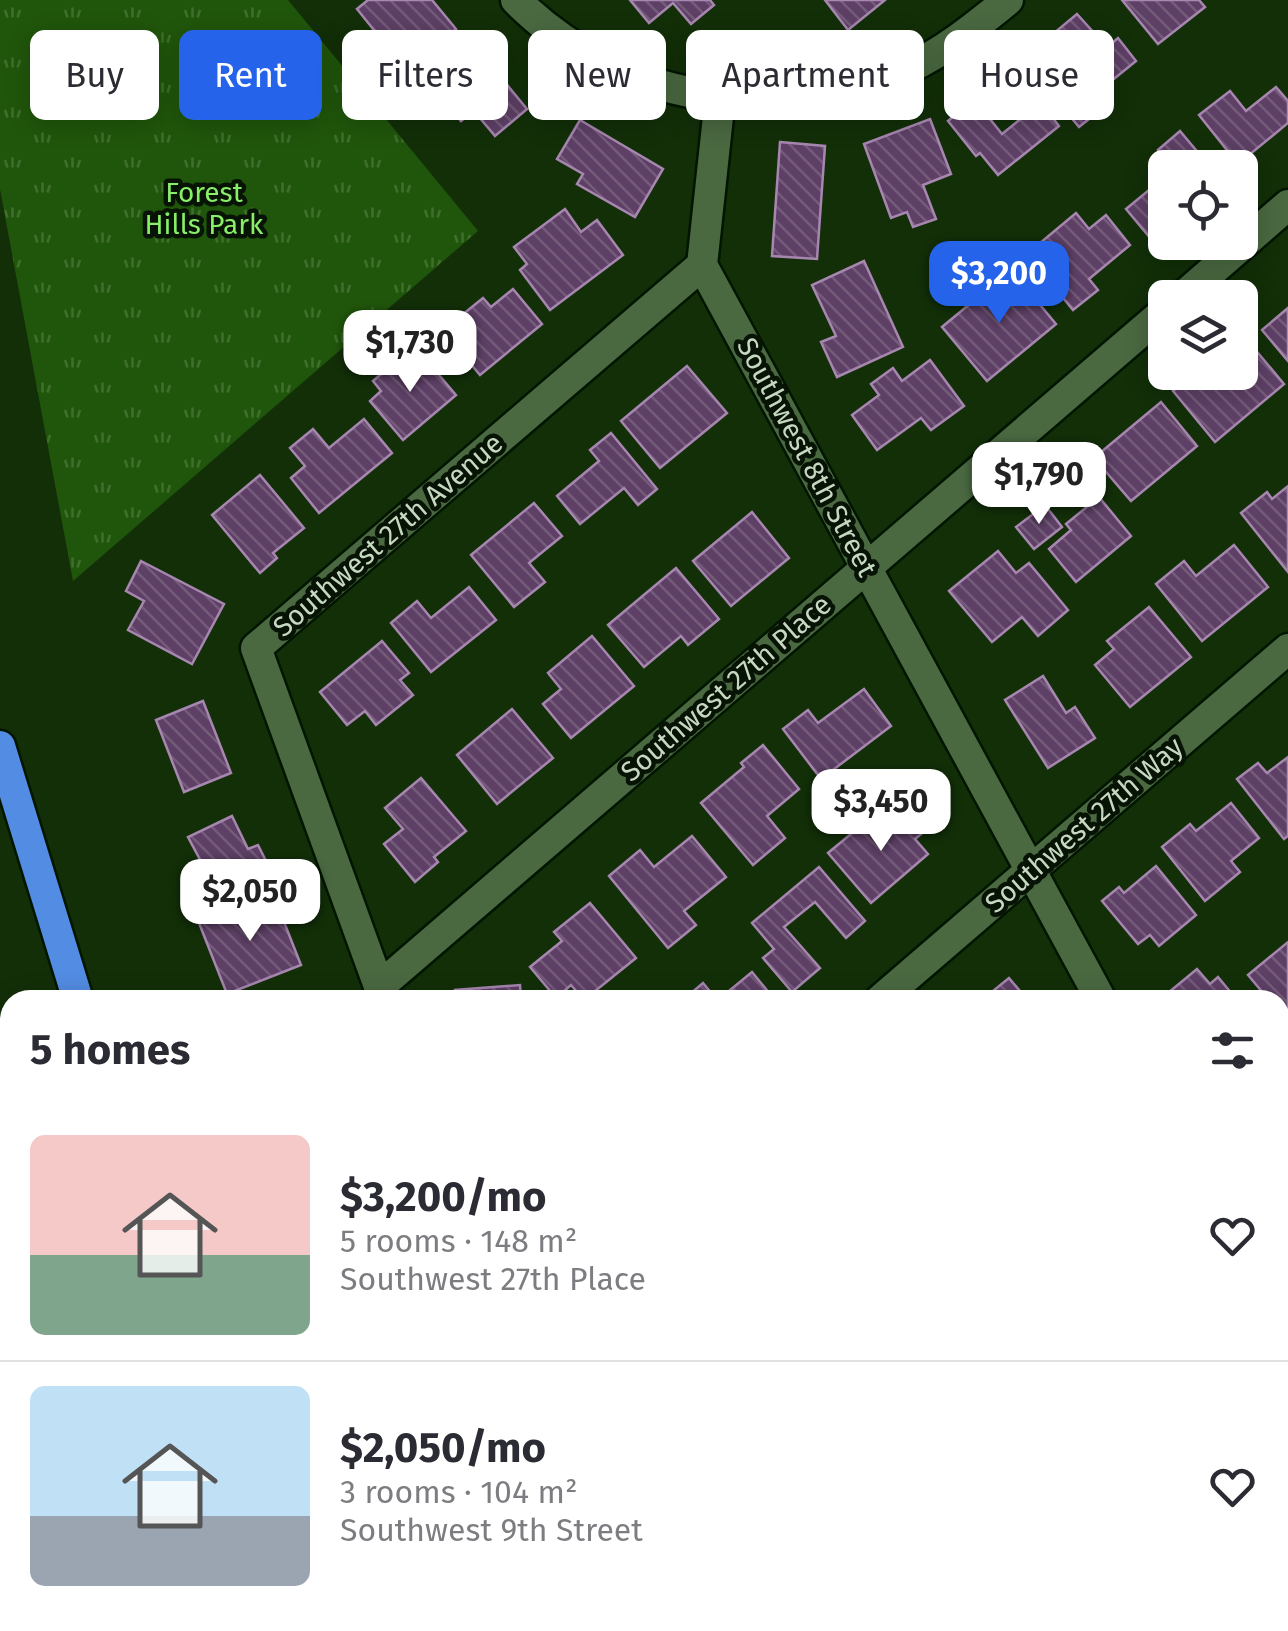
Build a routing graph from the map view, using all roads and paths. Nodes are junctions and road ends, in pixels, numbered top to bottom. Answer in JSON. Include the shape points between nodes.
{"nodes":[{"id":1,"x":516,"y":0,"type":"edge"},
{"id":2,"x":991,"y":5,"type":"edge"},
{"id":3,"x":924,"y":59,"type":"edge"},
{"id":4,"x":686,"y":90,"type":"edge"},
{"id":5,"x":718,"y":120,"type":"edge"},
{"id":6,"x":1288,"y":205,"type":"edge"},
{"id":7,"x":702,"y":264,"type":"junction"},
{"id":8,"x":1202,"y":280,"type":"edge"},
{"id":9,"x":1148,"y":326,"type":"edge"},
{"id":10,"x":866,"y":568,"type":"junction"},
{"id":11,"x":1288,"y":649,"type":"edge"},
{"id":12,"x":0,"y":746,"type":"edge"},
{"id":13,"x":1031,"y":870,"type":"junction"},
{"id":14,"x":75,"y":990,"type":"edge"},
{"id":15,"x":380,"y":990,"type":"edge"},
{"id":16,"x":384,"y":990,"type":"edge"},
{"id":17,"x":892,"y":990,"type":"edge"},
{"id":18,"x":1096,"y":990,"type":"edge"}],
"edges":[{"from":1,"to":4,"type":"street","via":[[605,64]]},
{"from":2,"to":3,"type":"street","via":[[950,45]]},
{"from":5,"to":7,"type":"street"},
{"from":6,"to":8,"type":"street"},
{"from":7,"to":10,"type":"street","name":"Southwest 8th Street"},
{"from":7,"to":15,"type":"street","name":"Southwest 27th Avenue","via":[[256,648]]},
{"from":9,"to":10,"type":"street","name":"Southwest 27th Place"},
{"from":10,"to":13,"type":"street","name":"Southwest 8th Street"},
{"from":10,"to":16,"type":"street","name":"Southwest 27th Place"},
{"from":11,"to":13,"type":"street","name":"Southwest 27th Way"},
{"from":12,"to":14,"type":"highway"},
{"from":13,"to":17,"type":"street","name":"Southwest 27th Way"},
{"from":13,"to":18,"type":"street","name":"Southwest 8th Street"}]}
